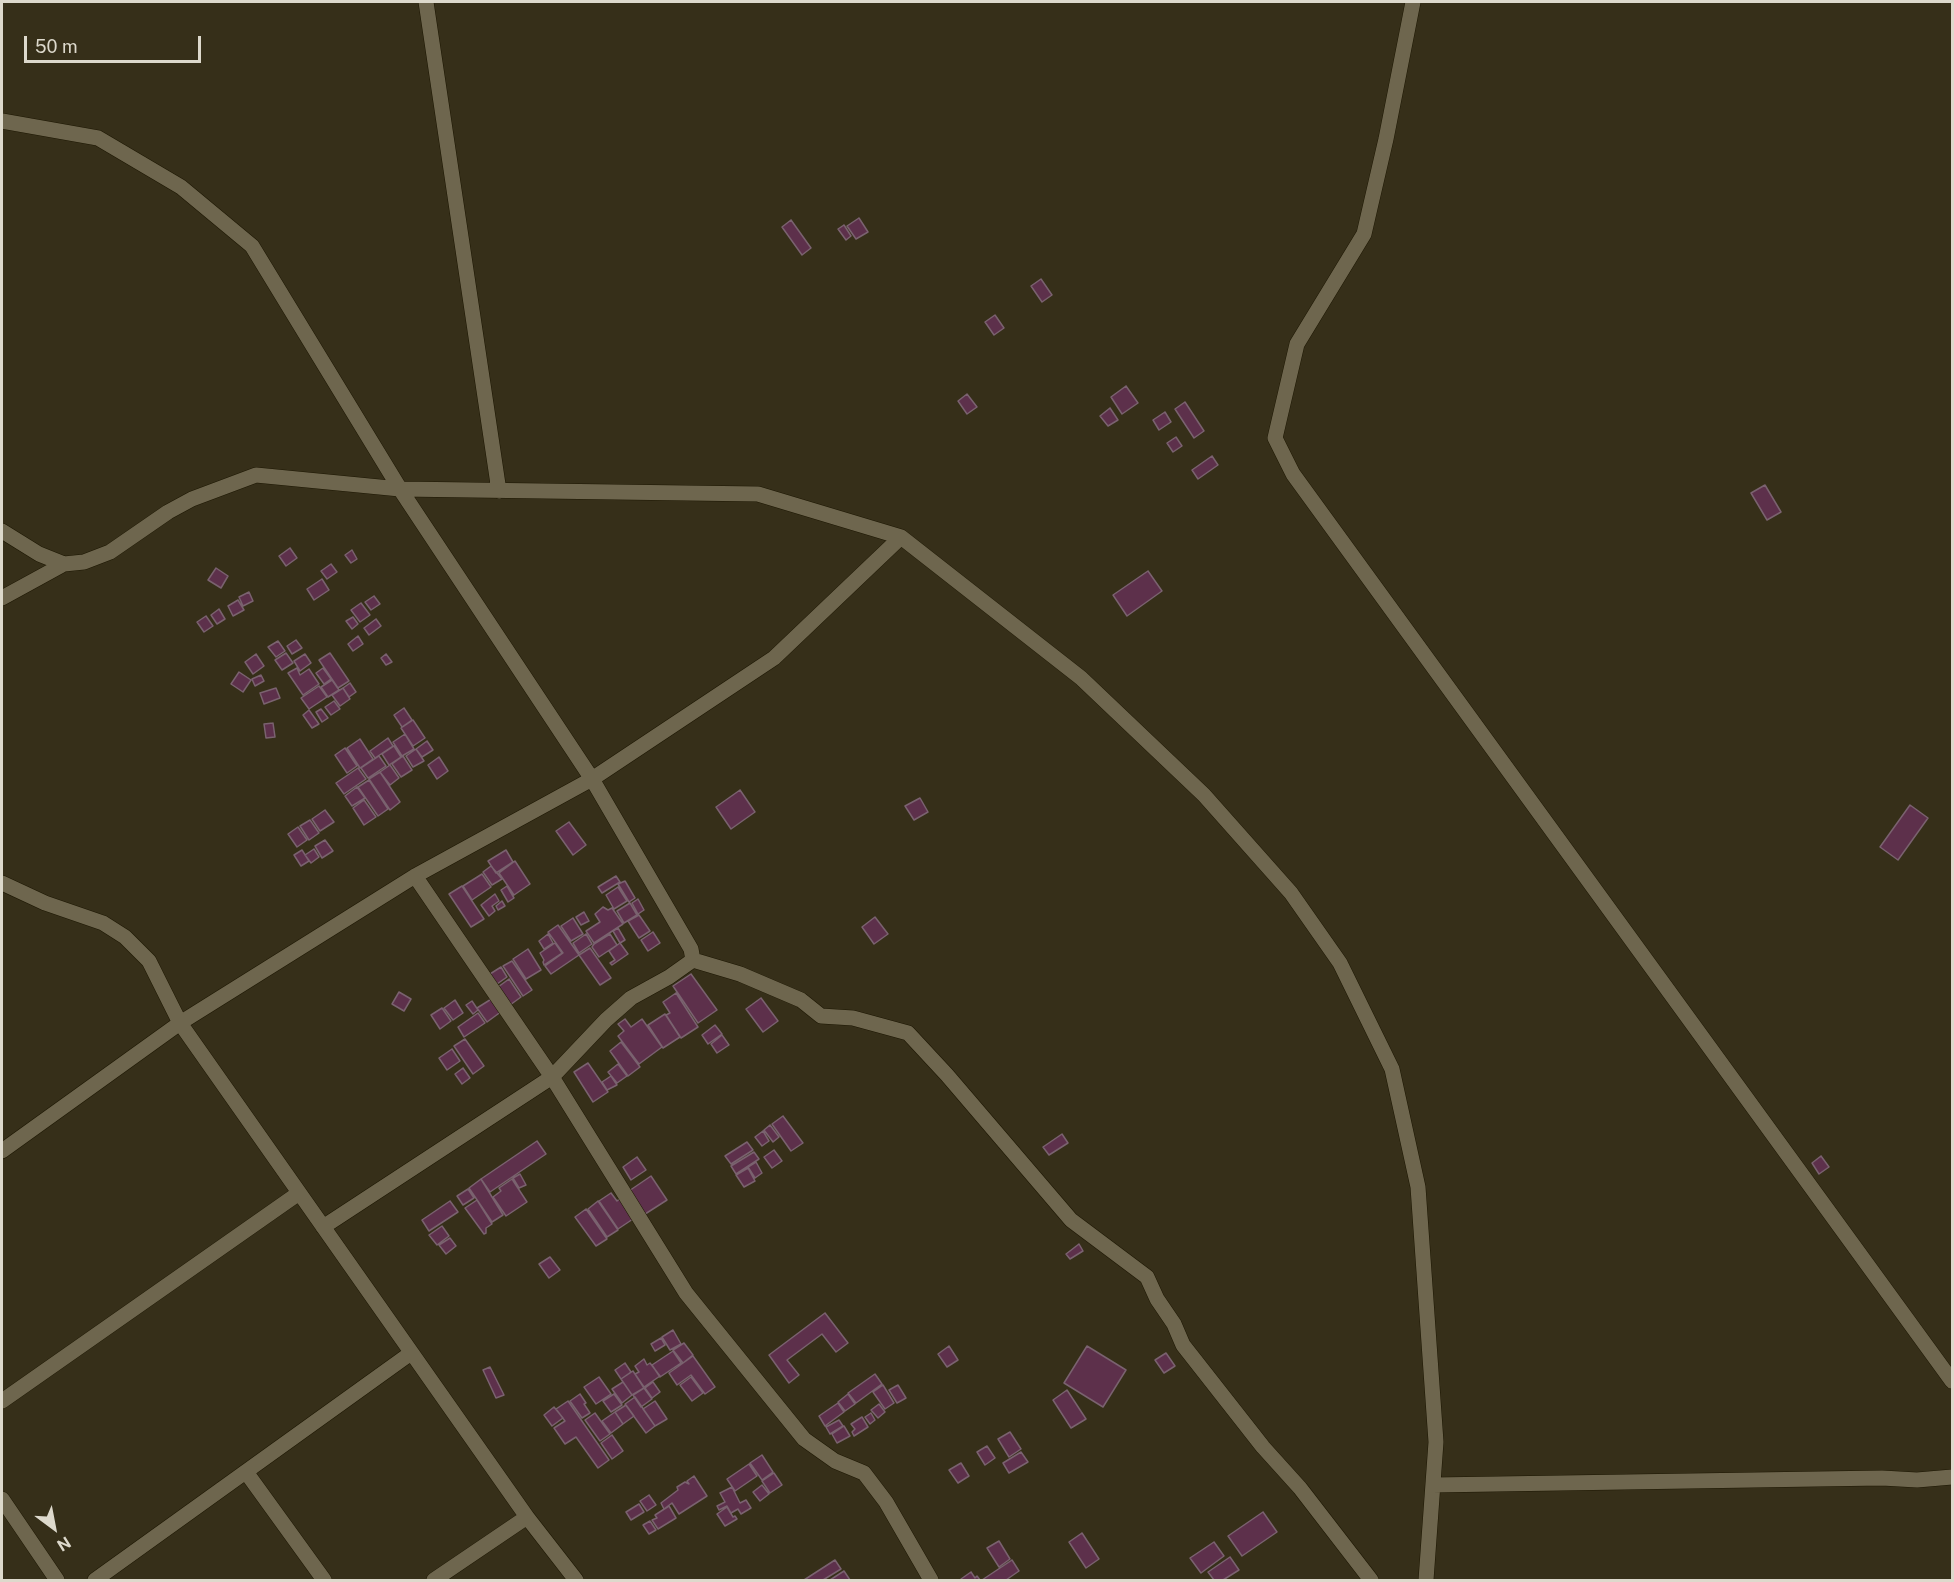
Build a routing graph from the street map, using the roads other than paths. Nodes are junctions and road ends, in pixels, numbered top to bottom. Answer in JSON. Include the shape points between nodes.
{"nodes":[{"id":1,"x":426,"y":2,"type":"edge"},
{"id":2,"x":1413,"y":2,"type":"edge"},
{"id":3,"x":2,"y":121,"type":"edge"},
{"id":4,"x":400,"y":489,"type":"junction"},
{"id":5,"x":499,"y":491,"type":"junction"},
{"id":6,"x":2,"y":531,"type":"edge"},
{"id":7,"x":901,"y":537,"type":"junction"},
{"id":8,"x":64,"y":564,"type":"junction"},
{"id":9,"x":2,"y":598,"type":"edge"},
{"id":10,"x":592,"y":779,"type":"junction"},
{"id":11,"x":415,"y":876,"type":"junction"},
{"id":12,"x":2,"y":883,"type":"edge"},
{"id":13,"x":693,"y":960,"type":"junction"},
{"id":14,"x":180,"y":1023,"type":"junction"},
{"id":15,"x":552,"y":1077,"type":"junction"},
{"id":16,"x":2,"y":1151,"type":"edge"},
{"id":17,"x":300,"y":1193,"type":"junction"},
{"id":18,"x":323,"y":1227,"type":"junction"},
{"id":19,"x":411,"y":1353,"type":"junction"},
{"id":20,"x":1953,"y":1381,"type":"edge"},
{"id":21,"x":2,"y":1401,"type":"edge"},
{"id":22,"x":246,"y":1472,"type":"junction"},
{"id":23,"x":1953,"y":1477,"type":"edge"},
{"id":24,"x":1433,"y":1485,"type":"junction"},
{"id":25,"x":2,"y":1499,"type":"edge"},
{"id":26,"x":527,"y":1517,"type":"junction"},
{"id":27,"x":57,"y":1581,"type":"edge"},
{"id":28,"x":95,"y":1581,"type":"edge"},
{"id":29,"x":324,"y":1581,"type":"edge"},
{"id":30,"x":434,"y":1581,"type":"edge"},
{"id":31,"x":576,"y":1581,"type":"edge"},
{"id":32,"x":931,"y":1581,"type":"edge"},
{"id":33,"x":1371,"y":1581,"type":"edge"},
{"id":34,"x":1426,"y":1581,"type":"edge"}],
"edges":[{"from":1,"to":5,"type":"street"},
{"from":2,"to":20,"type":"street","via":[[1364,234],[1297,344],[1275,438],[1300,484]]},
{"from":3,"to":4,"type":"street","via":[[98,138],[181,187],[252,246]]},
{"from":4,"to":5,"type":"street"},
{"from":4,"to":8,"type":"street","via":[[256,475],[192,499],[110,552],[84,562]]},
{"from":4,"to":10,"type":"street"},
{"from":5,"to":7,"type":"street","via":[[758,494]]},
{"from":6,"to":8,"type":"street"},
{"from":7,"to":10,"type":"street","via":[[774,658]]},
{"from":7,"to":24,"type":"street","via":[[1081,678],[1204,795],[1292,893],[1340,963],[1392,1069],[1418,1187],[1436,1442]]},
{"from":8,"to":9,"type":"street"},
{"from":10,"to":11,"type":"street"},
{"from":10,"to":13,"type":"street","via":[[691,949]]},
{"from":11,"to":14,"type":"street"},
{"from":11,"to":15,"type":"street"},
{"from":12,"to":14,"type":"street","via":[[103,923],[125,937],[149,961]]},
{"from":13,"to":15,"type":"street","via":[[631,998]]},
{"from":13,"to":33,"type":"street","via":[[740,974],[801,1000],[821,1016],[853,1018],[908,1033],[1071,1220],[1146,1277],[1183,1345]]},
{"from":14,"to":16,"type":"street"},
{"from":14,"to":17,"type":"street"},
{"from":15,"to":18,"type":"street"},
{"from":15,"to":32,"type":"street","via":[[686,1293],[804,1439],[835,1461],[864,1473],[886,1502]]},
{"from":17,"to":18,"type":"street"},
{"from":17,"to":21,"type":"street"},
{"from":18,"to":19,"type":"street"},
{"from":19,"to":22,"type":"street"},
{"from":19,"to":26,"type":"street"},
{"from":22,"to":28,"type":"street"},
{"from":22,"to":29,"type":"street"},
{"from":23,"to":24,"type":"street"},
{"from":24,"to":34,"type":"street"},
{"from":25,"to":27,"type":"street"},
{"from":26,"to":30,"type":"street"},
{"from":26,"to":31,"type":"street"}]}
